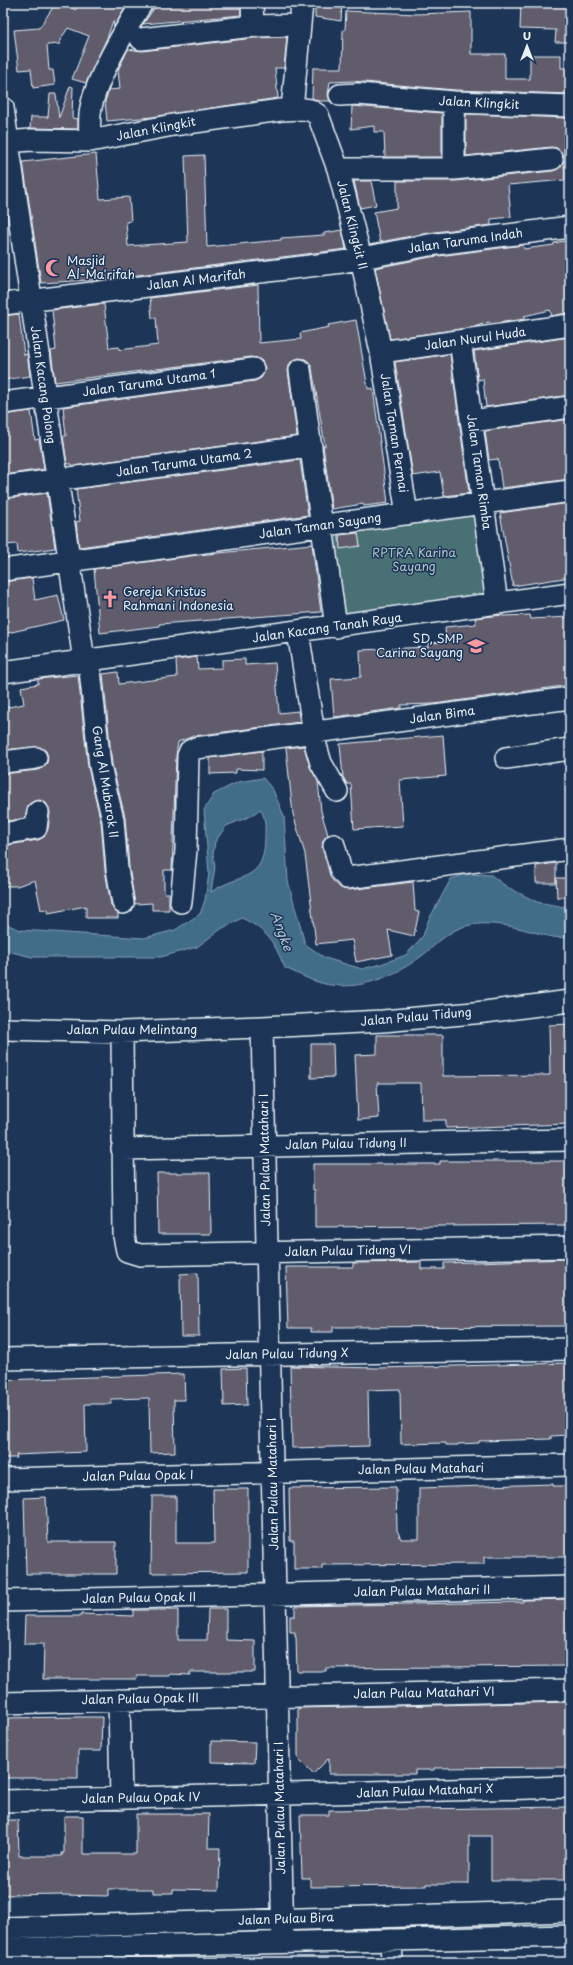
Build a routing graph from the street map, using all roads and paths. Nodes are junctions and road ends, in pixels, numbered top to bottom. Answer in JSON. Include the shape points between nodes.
{"nodes":[{"id":1,"x":142,"y":3,"type":"edge"},
{"id":2,"x":252,"y":3,"type":"edge"},
{"id":3,"x":302,"y":3,"type":"edge"},
{"id":4,"x":299,"y":25,"type":"junction"},
{"id":5,"x":253,"y":26,"type":"junction"},
{"id":6,"x":141,"y":39,"type":"dead end"},
{"id":7,"x":340,"y":95,"type":"dead end"},
{"id":8,"x":454,"y":102,"type":"junction"},
{"id":9,"x":570,"y":106,"type":"edge"},
{"id":10,"x":3,"y":108,"type":"edge"},
{"id":11,"x":298,"y":109,"type":"junction"},
{"id":12,"x":90,"y":141,"type":"junction"},
{"id":13,"x":8,"y":142,"type":"junction"},
{"id":14,"x":552,"y":159,"type":"dead end"},
{"id":15,"x":338,"y":169,"type":"junction"},
{"id":16,"x":454,"y":169,"type":"junction"},
{"id":17,"x":10,"y":204,"type":"edge"},
{"id":18,"x":570,"y":227,"type":"edge"},
{"id":19,"x":361,"y":258,"type":"junction"},
{"id":20,"x":31,"y":300,"type":"junction"},
{"id":21,"x":3,"y":304,"type":"edge"},
{"id":22,"x":570,"y":325,"type":"edge"},
{"id":23,"x":460,"y":341,"type":"junction"},
{"id":24,"x":381,"y":352,"type":"junction"},
{"id":25,"x":253,"y":369,"type":"dead end"},
{"id":26,"x":300,"y":370,"type":"dead end"},
{"id":27,"x":45,"y":397,"type":"junction"},
{"id":28,"x":3,"y":403,"type":"edge"},
{"id":29,"x":570,"y":407,"type":"edge"},
{"id":30,"x":472,"y":421,"type":"junction"},
{"id":31,"x":311,"y":446,"type":"junction"},
{"id":32,"x":57,"y":480,"type":"junction"},
{"id":33,"x":3,"y":487,"type":"edge"},
{"id":34,"x":570,"y":491,"type":"edge"},
{"id":35,"x":483,"y":503,"type":"junction"},
{"id":36,"x":407,"y":514,"type":"junction"},
{"id":37,"x":322,"y":526,"type":"junction"},
{"id":38,"x":69,"y":560,"type":"junction"},
{"id":39,"x":3,"y":570,"type":"edge"},
{"id":40,"x":570,"y":594,"type":"edge"},
{"id":41,"x":497,"y":603,"type":"junction"},
{"id":42,"x":336,"y":627,"type":"junction"},
{"id":43,"x":298,"y":632,"type":"junction"},
{"id":44,"x":86,"y":660,"type":"junction"},
{"id":45,"x":3,"y":672,"type":"edge"},
{"id":46,"x":570,"y":698,"type":"edge"},
{"id":47,"x":314,"y":732,"type":"junction"},
{"id":48,"x":570,"y":749,"type":"edge"},
{"id":49,"x":36,"y":758,"type":"dead end"},
{"id":50,"x":506,"y":758,"type":"dead end"},
{"id":51,"x":3,"y":762,"type":"edge"},
{"id":52,"x":337,"y":791,"type":"dead end"},
{"id":53,"x":38,"y":812,"type":"dead end"},
{"id":54,"x":3,"y":834,"type":"edge"},
{"id":55,"x":334,"y":845,"type":"dead end"},
{"id":56,"x":570,"y":849,"type":"edge"},
{"id":57,"x":181,"y":902,"type":"dead end"},
{"id":58,"x":123,"y":903,"type":"dead end"},
{"id":59,"x":570,"y":1001,"type":"edge"},
{"id":60,"x":262,"y":1027,"type":"junction"},
{"id":61,"x":3,"y":1029,"type":"edge"},
{"id":62,"x":122,"y":1032,"type":"junction"},
{"id":63,"x":570,"y":1140,"type":"edge"},
{"id":64,"x":265,"y":1146,"type":"junction"},
{"id":65,"x":122,"y":1148,"type":"junction"},
{"id":66,"x":570,"y":1247,"type":"edge"},
{"id":67,"x":267,"y":1252,"type":"junction"},
{"id":68,"x":570,"y":1349,"type":"edge"},
{"id":69,"x":270,"y":1355,"type":"junction"},
{"id":70,"x":3,"y":1359,"type":"edge"},
{"id":71,"x":570,"y":1465,"type":"edge"},
{"id":72,"x":272,"y":1473,"type":"junction"},
{"id":73,"x":3,"y":1479,"type":"edge"},
{"id":74,"x":570,"y":1587,"type":"edge"},
{"id":75,"x":275,"y":1594,"type":"junction"},
{"id":76,"x":3,"y":1601,"type":"edge"},
{"id":77,"x":570,"y":1690,"type":"edge"},
{"id":78,"x":277,"y":1696,"type":"junction"},
{"id":79,"x":118,"y":1700,"type":"junction"},
{"id":80,"x":3,"y":1703,"type":"edge"},
{"id":81,"x":570,"y":1787,"type":"edge"},
{"id":82,"x":280,"y":1795,"type":"junction"},
{"id":83,"x":121,"y":1798,"type":"junction"},
{"id":84,"x":3,"y":1802,"type":"edge"},
{"id":85,"x":570,"y":1911,"type":"edge"},
{"id":86,"x":283,"y":1920,"type":"junction"},
{"id":87,"x":3,"y":1928,"type":"edge"},
{"id":88,"x":570,"y":1936,"type":"edge"},
{"id":89,"x":391,"y":1940,"type":"junction"},
{"id":90,"x":283,"y":1942,"type":"junction"},
{"id":91,"x":3,"y":1949,"type":"edge"},
{"id":92,"x":392,"y":1962,"type":"edge"}],
"edges":[{"from":1,"to":12,"type":"street","via":[[108,61],[93,99]]},
{"from":2,"to":5,"type":"street"},
{"from":3,"to":4,"type":"street"},
{"from":4,"to":5,"type":"street"},
{"from":4,"to":11,"type":"street"},
{"from":5,"to":6,"type":"street"},
{"from":7,"to":8,"type":"street","name":"Jalan Klingkit","via":[[358,94]]},
{"from":8,"to":9,"type":"street","name":"Jalan Klingkit"},
{"from":8,"to":16,"type":"street"},
{"from":10,"to":13,"type":"street","name":"Jalan Kacang Polong"},
{"from":11,"to":12,"type":"street","name":"Jalan Klingkit","via":[[173,125]]},
{"from":11,"to":15,"type":"street","name":"Jalan Klingkit II","via":[[310,110],[318,115]]},
{"from":12,"to":13,"type":"street","name":"Jalan Klingkit"},
{"from":13,"to":17,"type":"street","name":"Jalan Kacang Polong"},
{"from":14,"to":16,"type":"street"},
{"from":15,"to":16,"type":"street"},
{"from":15,"to":19,"type":"street","name":"Jalan Klingkit II"},
{"from":17,"to":20,"type":"street","name":"Jalan Kacang Polong"},
{"from":18,"to":19,"type":"street","name":"Jalan Taruma Indah","via":[[429,245]]},
{"from":19,"to":20,"type":"street","name":"Jalan Al Marifah"},
{"from":19,"to":24,"type":"street","name":"Jalan Klingkit II"},
{"from":20,"to":21,"type":"street","name":"Jalan Al Marifah"},
{"from":20,"to":27,"type":"street","name":"Jalan Kacang Polong"},
{"from":22,"to":23,"type":"street","name":"Jalan Nurul Huda"},
{"from":23,"to":24,"type":"street","name":"Jalan Nurul Huda"},
{"from":23,"to":30,"type":"street","name":"Jalan Taman Rimba"},
{"from":24,"to":36,"type":"street","name":"Jalan Taman Permai"},
{"from":25,"to":27,"type":"street","name":"Jalan Taruma Utama 1"},
{"from":26,"to":31,"type":"street"},
{"from":27,"to":28,"type":"street","name":"Jalan Taruma Utama 1"},
{"from":27,"to":32,"type":"street","name":"Jalan Kacang Polong"},
{"from":29,"to":30,"type":"street"},
{"from":30,"to":35,"type":"street","name":"Jalan Taman Rimba"},
{"from":31,"to":32,"type":"street","name":"Jalan Taruma Utama 2"},
{"from":31,"to":37,"type":"street"},
{"from":32,"to":33,"type":"street","name":"Jalan Taruma Utama 2"},
{"from":32,"to":38,"type":"street","name":"Jalan Kacang Polong"},
{"from":34,"to":35,"type":"street","name":"Jalan Taman Sayang"},
{"from":35,"to":36,"type":"street","name":"Jalan Taman Sayang"},
{"from":35,"to":41,"type":"street","name":"Jalan Taman Rimba"},
{"from":36,"to":37,"type":"street","name":"Jalan Taman Sayang"},
{"from":37,"to":38,"type":"street","name":"Jalan Taman Sayang"},
{"from":37,"to":42,"type":"street"},
{"from":38,"to":39,"type":"street","name":"Jalan Taman Sayang"},
{"from":38,"to":44,"type":"street","name":"Jalan Kacang Polong"},
{"from":40,"to":41,"type":"street","name":"Jalan Kacang Tanah Raya"},
{"from":41,"to":42,"type":"street","name":"Jalan Kacang Tanah Raya"},
{"from":42,"to":43,"type":"street","name":"Jalan Kacang Tanah Raya"},
{"from":43,"to":44,"type":"street","name":"Jalan Kacang Tanah Raya"},
{"from":43,"to":47,"type":"street"},
{"from":44,"to":45,"type":"street","name":"Jalan Kacang Tanah Raya"},
{"from":44,"to":58,"type":"street","name":"Gang Al Mubarok II","via":[[100,766],[113,820],[118,879]]},
{"from":46,"to":47,"type":"street","name":"Jalan Bima"},
{"from":47,"to":52,"type":"street","via":[[321,763]]},
{"from":47,"to":57,"type":"street","name":"Jalan Bima","via":[[196,748],[190,751]]},
{"from":48,"to":50,"type":"street"},
{"from":49,"to":51,"type":"street"},
{"from":53,"to":54,"type":"street","via":[[36,828]]},
{"from":55,"to":56,"type":"street","via":[[341,872],[347,878]]},
{"from":59,"to":60,"type":"street","name":"Jalan Pulau Tidung","via":[[383,1021]]},
{"from":60,"to":62,"type":"street","name":"Jalan Pulau Melintang"},
{"from":60,"to":64,"type":"street","name":"Jalan Pulau Matahari I"},
{"from":61,"to":62,"type":"street","name":"Jalan Pulau Melintang"},
{"from":62,"to":65,"type":"street"},
{"from":63,"to":64,"type":"street","name":"Jalan Pulau Tidung II"},
{"from":64,"to":65,"type":"street","name":"Jalan Pulau Tidung II"},
{"from":64,"to":67,"type":"street","name":"Jalan Pulau Matahari I"},
{"from":65,"to":67,"type":"street","name":"Jalan Pulau Tidung VI","via":[[124,1236],[127,1251],[140,1255]]},
{"from":66,"to":67,"type":"street","name":"Jalan Pulau Tidung VI"},
{"from":67,"to":69,"type":"street","name":"Jalan Pulau Matahari I"},
{"from":68,"to":69,"type":"street","name":"Jalan Pulau Tidung X"},
{"from":69,"to":70,"type":"street","name":"Jalan Pulau Tidung X"},
{"from":69,"to":72,"type":"street","name":"Jalan Pulau Matahari I"},
{"from":71,"to":72,"type":"street","name":"Jalan Pulau Matahari"},
{"from":72,"to":73,"type":"street","name":"Jalan Pulau Opak I"},
{"from":72,"to":75,"type":"street","name":"Jalan Pulau Matahari I"},
{"from":74,"to":75,"type":"street","name":"Jalan Pulau Matahari II"},
{"from":75,"to":76,"type":"street","name":"Jalan Pulau Opak II"},
{"from":75,"to":78,"type":"street","name":"Jalan Pulau Matahari I"},
{"from":77,"to":78,"type":"street","name":"Jalan Pulau Matahari VI"},
{"from":78,"to":79,"type":"street","name":"Jalan Pulau Opak III"},
{"from":78,"to":82,"type":"street","name":"Jalan Pulau Matahari I"},
{"from":79,"to":80,"type":"street","name":"Jalan Pulau Opak III"},
{"from":79,"to":83,"type":"street"},
{"from":81,"to":82,"type":"street","name":"Jalan Pulau Matahari X"},
{"from":82,"to":83,"type":"street","name":"Jalan Pulau Opak IV"},
{"from":82,"to":86,"type":"street","name":"Jalan Pulau Matahari I"},
{"from":83,"to":84,"type":"street","name":"Jalan Pulau Opak IV"},
{"from":85,"to":86,"type":"street","name":"Jalan Pulau Bira"},
{"from":86,"to":87,"type":"street","name":"Jalan Pulau Bira"},
{"from":86,"to":90,"type":"street","name":"Jalan Pulau Matahari I"},
{"from":88,"to":89,"type":"street","name":"Jalan Pulau Bira"},
{"from":89,"to":90,"type":"street","name":"Jalan Pulau Bira"},
{"from":89,"to":92,"type":"street"},
{"from":90,"to":91,"type":"street","name":"Jalan Pulau Bira"}]}
